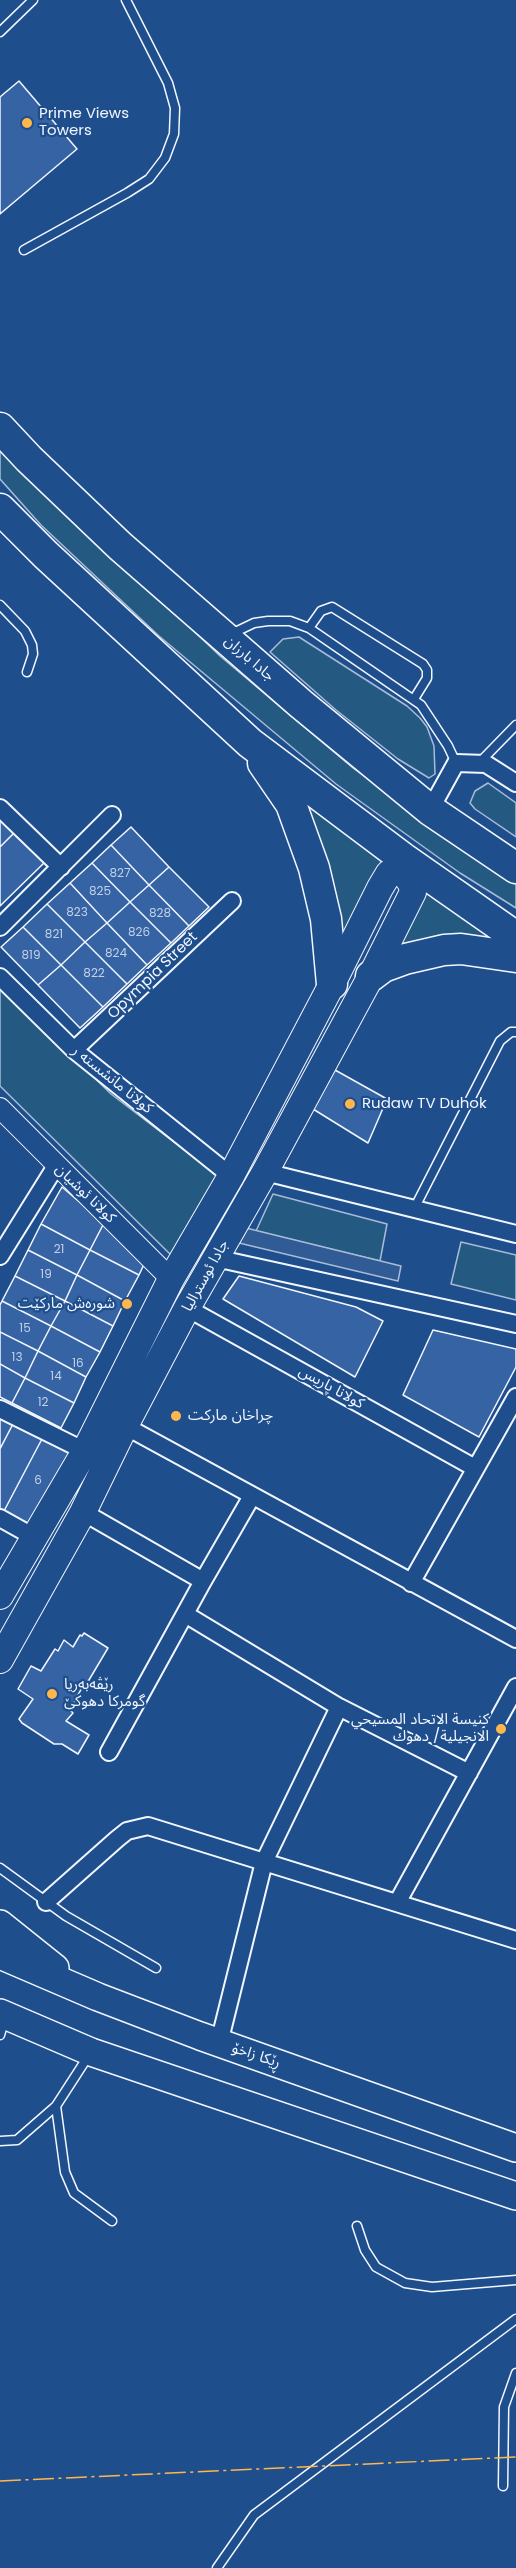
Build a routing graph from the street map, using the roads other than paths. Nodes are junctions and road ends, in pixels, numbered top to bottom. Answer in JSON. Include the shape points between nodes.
{"nodes":[{"id":1,"x":33,"y":0,"type":"edge"},
{"id":2,"x":126,"y":0,"type":"edge"},
{"id":3,"x":0,"y":32,"type":"edge"},
{"id":4,"x":24,"y":249,"type":"dead end"},
{"id":5,"x":0,"y":428,"type":"edge"},
{"id":6,"x":0,"y":509,"type":"edge"},
{"id":7,"x":0,"y":516,"type":"edge"},
{"id":8,"x":26,"y":535,"type":"junction"},
{"id":9,"x":0,"y":605,"type":"edge"},
{"id":10,"x":309,"y":628,"type":"junction"},
{"id":11,"x":225,"y":637,"type":"junction"},
{"id":12,"x":27,"y":672,"type":"dead end"},
{"id":13,"x":414,"y":699,"type":"junction"},
{"id":14,"x":516,"y":725,"type":"edge"},
{"id":15,"x":250,"y":743,"type":"junction"},
{"id":16,"x":479,"y":762,"type":"junction"},
{"id":17,"x":456,"y":763,"type":"junction"},
{"id":18,"x":516,"y":783,"type":"edge"},
{"id":19,"x":0,"y":808,"type":"edge"},
{"id":20,"x":430,"y":810,"type":"junction"},
{"id":21,"x":112,"y":815,"type":"dead end"},
{"id":22,"x":61,"y":867,"type":"junction"},
{"id":23,"x":516,"y":868,"type":"edge"},
{"id":24,"x":232,"y":901,"type":"dead end"},
{"id":25,"x":0,"y":927,"type":"edge"},
{"id":26,"x":516,"y":938,"type":"edge"},
{"id":27,"x":516,"y":957,"type":"edge"},
{"id":28,"x":371,"y":976,"type":"junction"},
{"id":29,"x":0,"y":977,"type":"edge"},
{"id":30,"x":333,"y":984,"type":"junction"},
{"id":31,"x":516,"y":1032,"type":"edge"},
{"id":32,"x":74,"y":1050,"type":"junction"},
{"id":33,"x":0,"y":1108,"type":"edge"},
{"id":34,"x":56,"y":1166,"type":"junction"},
{"id":35,"x":265,"y":1173,"type":"junction"},
{"id":36,"x":231,"y":1176,"type":"junction"},
{"id":37,"x":414,"y":1209,"type":"junction"},
{"id":38,"x":516,"y":1234,"type":"edge"},
{"id":39,"x":0,"y":1256,"type":"edge"},
{"id":40,"x":215,"y":1258,"type":"junction"},
{"id":41,"x":171,"y":1279,"type":"junction"},
{"id":42,"x":187,"y":1308,"type":"junction"},
{"id":43,"x":516,"y":1324,"type":"edge"},
{"id":44,"x":516,"y":1397,"type":"edge"},
{"id":45,"x":0,"y":1409,"type":"edge"},
{"id":46,"x":125,"y":1426,"type":"junction"},
{"id":47,"x":85,"y":1451,"type":"junction"},
{"id":48,"x":475,"y":1468,"type":"junction"},
{"id":49,"x":252,"y":1496,"type":"junction"},
{"id":50,"x":83,"y":1512,"type":"junction"},
{"id":51,"x":0,"y":1518,"type":"edge"},
{"id":52,"x":34,"y":1537,"type":"junction"},
{"id":53,"x":203,"y":1581,"type":"junction"},
{"id":54,"x":411,"y":1583,"type":"junction"},
{"id":55,"x":0,"y":1596,"type":"edge"},
{"id":56,"x":185,"y":1614,"type":"junction"},
{"id":57,"x":516,"y":1638,"type":"edge"},
{"id":58,"x":0,"y":1660,"type":"edge"},
{"id":59,"x":516,"y":1687,"type":"edge"},
{"id":60,"x":339,"y":1707,"type":"junction"},
{"id":61,"x":109,"y":1752,"type":"dead end"},
{"id":62,"x":469,"y":1773,"type":"junction"},
{"id":63,"x":264,"y":1862,"type":"junction"},
{"id":64,"x":0,"y":1868,"type":"edge"},
{"id":65,"x":46,"y":1902,"type":"junction"},
{"id":66,"x":397,"y":1903,"type":"junction"},
{"id":67,"x":0,"y":1924,"type":"edge"},
{"id":68,"x":516,"y":1940,"type":"edge"},
{"id":69,"x":0,"y":1955,"type":"edge"},
{"id":70,"x":156,"y":1968,"type":"dead end"},
{"id":71,"x":98,"y":1997,"type":"junction"},
{"id":72,"x":2,"y":2021,"type":"edge"},
{"id":73,"x":219,"y":2043,"type":"junction"},
{"id":74,"x":91,"y":2052,"type":"junction"},
{"id":75,"x":56,"y":2106,"type":"junction"},
{"id":76,"x":0,"y":2141,"type":"edge"},
{"id":77,"x":516,"y":2148,"type":"edge"},
{"id":78,"x":516,"y":2196,"type":"edge"},
{"id":79,"x":112,"y":2221,"type":"dead end"},
{"id":80,"x":357,"y":2226,"type":"dead end"},
{"id":81,"x":516,"y":2280,"type":"edge"},
{"id":82,"x":516,"y":2319,"type":"edge"},
{"id":83,"x":516,"y":2373,"type":"edge"},
{"id":84,"x":503,"y":2486,"type":"dead end"},
{"id":85,"x":217,"y":2568,"type":"edge"}],
"edges":[{"from":1,"to":3,"type":"lane"},
{"from":2,"to":4,"type":"lane","via":[[168,83],[175,108],[174,134],[165,159],[149,179]]},
{"from":5,"to":11,"type":"highway","name":"جادا بارزان","via":[[120,546]]},
{"from":6,"to":8,"type":"highway"},
{"from":7,"to":8,"type":"street"},
{"from":8,"to":15,"type":"highway"},
{"from":9,"to":12,"type":"lane","via":[[32,645]]},
{"from":10,"to":11,"type":"lane","via":[[290,621],[268,621],[254,623]]},
{"from":10,"to":13,"type":"lane"},
{"from":10,"to":13,"type":"lane","via":[[324,608],[332,607],[423,664],[428,670],[427,678]]},
{"from":11,"to":20,"type":"highway","name":"جادا بارزان"},
{"from":13,"to":17,"type":"lane","via":[[431,718]]},
{"from":14,"to":16,"type":"lane"},
{"from":15,"to":26,"type":"highway"},
{"from":15,"to":30,"type":"highway","via":[[291,804],[314,868],[326,919]]},
{"from":16,"to":17,"type":"street"},
{"from":16,"to":18,"type":"street"},
{"from":17,"to":20,"type":"street"},
{"from":19,"to":22,"type":"street"},
{"from":20,"to":23,"type":"highway","name":"جادا بارزان"},
{"from":21,"to":22,"type":"street"},
{"from":22,"to":25,"type":"street"},
{"from":24,"to":32,"type":"street","name":"Opympia Street"},
{"from":27,"to":28,"type":"highway","via":[[444,950],[405,959]]},
{"from":28,"to":30,"type":"main road","name":"جادا ئوسترالیا","via":[[413,892],[408,877],[400,872],[389,873],[380,888]]},
{"from":28,"to":35,"type":"main road","name":"جادا ئوسترالیا"},
{"from":29,"to":32,"type":"street","name":"كولانا مانشسته ر"},
{"from":30,"to":36,"type":"main road","name":"جادا ئوسترالیا"},
{"from":31,"to":37,"type":"lane","via":[[500,1041]]},
{"from":32,"to":36,"type":"street","name":"كولانا مانشسته ر"},
{"from":33,"to":34,"type":"street","name":"كولانا ئوشيان"},
{"from":34,"to":39,"type":"street"},
{"from":34,"to":41,"type":"street","name":"كولانا ئوشيان"},
{"from":35,"to":37,"type":"street"},
{"from":35,"to":40,"type":"main road","name":"جادا ئوسترالیا"},
{"from":36,"to":41,"type":"main road","name":"جادا ئوسترالیا"},
{"from":37,"to":38,"type":"street"},
{"from":40,"to":42,"type":"main road","name":"جادا ئوسترالیا"},
{"from":40,"to":43,"type":"street"},
{"from":41,"to":47,"type":"main road","name":"جادا ئوسترالیا"},
{"from":42,"to":46,"type":"main road","name":"جادا ئوسترالیا"},
{"from":42,"to":48,"type":"street","name":"كولانا پاریس"},
{"from":44,"to":48,"type":"street"},
{"from":45,"to":47,"type":"street"},
{"from":46,"to":49,"type":"street"},
{"from":46,"to":50,"type":"main road","name":"جادا ئوسترالیا"},
{"from":47,"to":52,"type":"main road","name":"جادا ئوسترالیا"},
{"from":48,"to":54,"type":"street"},
{"from":49,"to":53,"type":"street"},
{"from":49,"to":54,"type":"street"},
{"from":50,"to":53,"type":"street"},
{"from":50,"to":58,"type":"main road","name":"جادا ئوسترالیا"},
{"from":51,"to":52,"type":"street"},
{"from":52,"to":55,"type":"main road","name":"جادا ئوسترالیا"},
{"from":53,"to":56,"type":"street"},
{"from":54,"to":57,"type":"street"},
{"from":56,"to":60,"type":"street"},
{"from":56,"to":61,"type":"street"},
{"from":59,"to":62,"type":"street"},
{"from":60,"to":62,"type":"street"},
{"from":60,"to":63,"type":"street"},
{"from":62,"to":66,"type":"street"},
{"from":63,"to":65,"type":"street","via":[[148,1826],[127,1831]]},
{"from":63,"to":66,"type":"street"},
{"from":63,"to":73,"type":"street"},
{"from":64,"to":65,"type":"lane"},
{"from":65,"to":70,"type":"lane"},
{"from":66,"to":68,"type":"street"},
{"from":67,"to":71,"type":"highway"},
{"from":69,"to":71,"type":"highway","name":"ڕێکا زاخۆ"},
{"from":71,"to":73,"type":"highway","name":"ڕێکا زاخۆ"},
{"from":72,"to":74,"type":"highway"},
{"from":73,"to":77,"type":"highway","name":"ڕێکا زاخۆ"},
{"from":74,"to":75,"type":"lane"},
{"from":74,"to":78,"type":"highway"},
{"from":75,"to":76,"type":"lane","via":[[17,2140]]},
{"from":75,"to":79,"type":"lane","via":[[65,2172],[74,2193]]},
{"from":80,"to":81,"type":"lane","via":[[376,2267],[405,2283],[432,2288]]},
{"from":82,"to":85,"type":"lane","via":[[254,2515]]},
{"from":83,"to":84,"type":"lane","via":[[504,2407]]}]}
